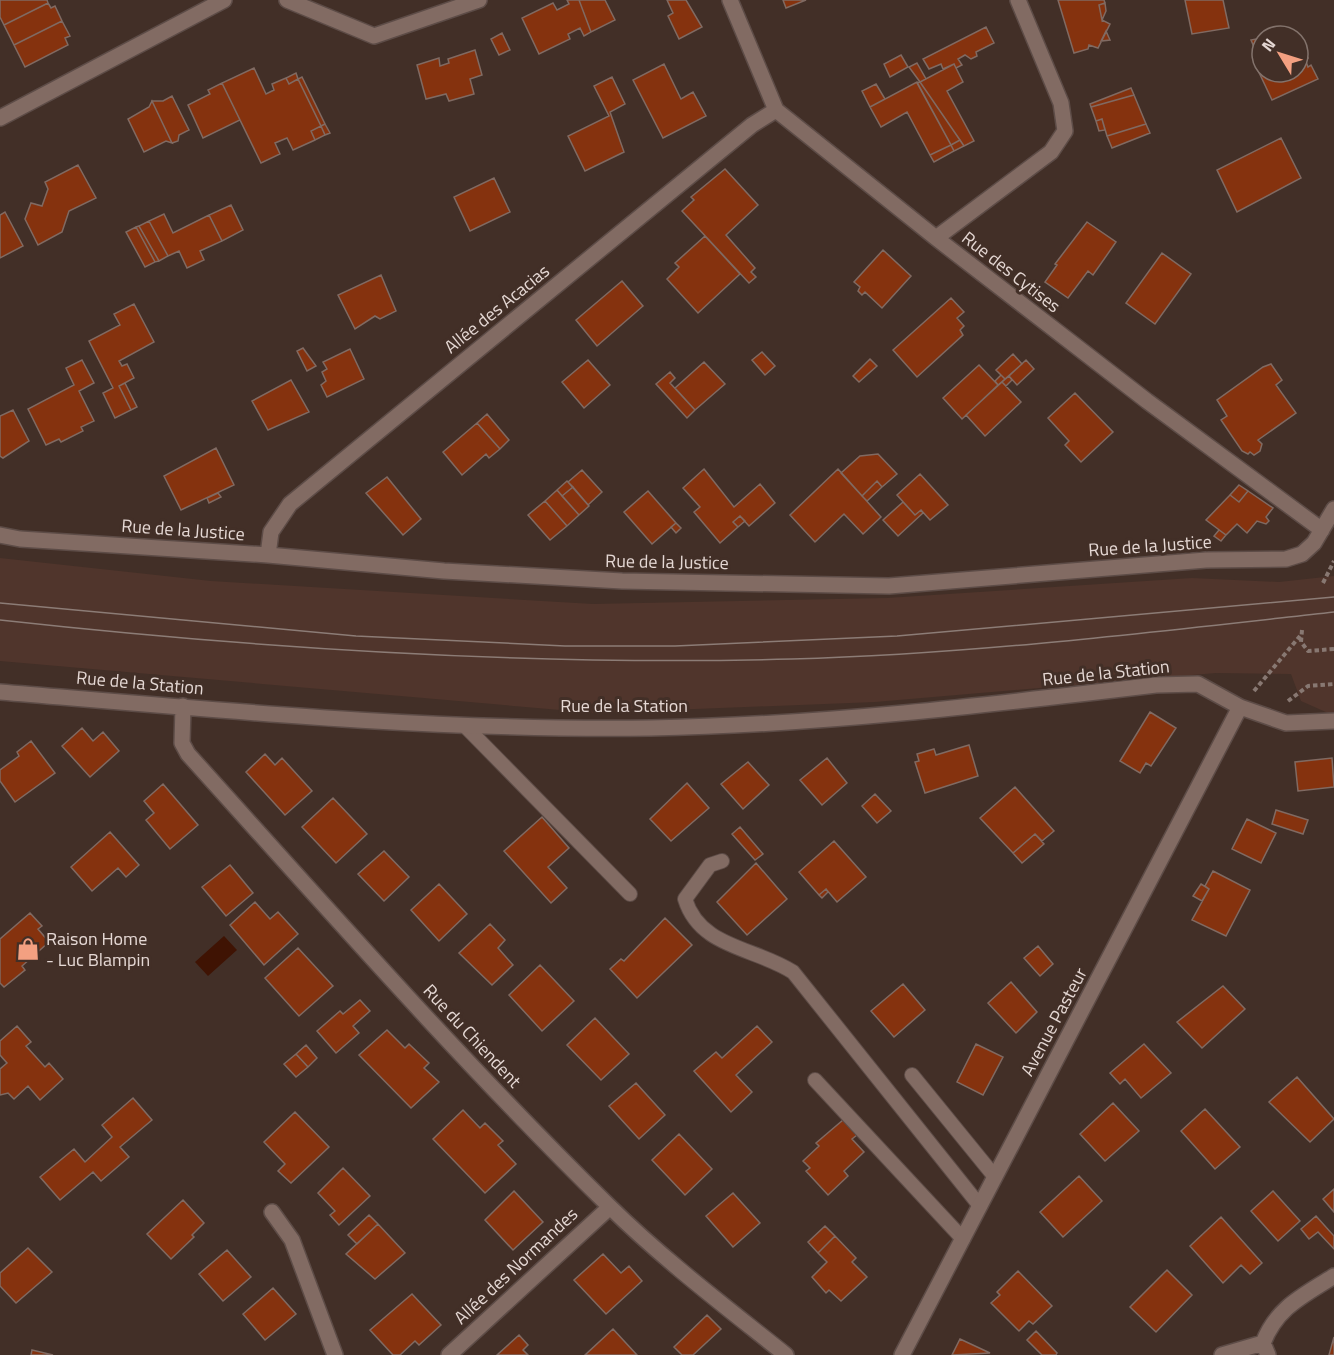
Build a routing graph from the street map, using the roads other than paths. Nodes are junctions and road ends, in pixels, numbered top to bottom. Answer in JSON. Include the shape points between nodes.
{"nodes":[{"id":1,"x":224,"y":0,"type":"edge"},
{"id":2,"x":287,"y":0,"type":"edge"},
{"id":3,"x":480,"y":0,"type":"edge"},
{"id":4,"x":730,"y":0,"type":"edge"},
{"id":5,"x":1018,"y":0,"type":"edge"},
{"id":6,"x":776,"y":110,"type":"junction"},
{"id":7,"x":0,"y":118,"type":"edge"},
{"id":8,"x":936,"y":238,"type":"junction"},
{"id":9,"x":1334,"y":508,"type":"edge"},
{"id":10,"x":1322,"y":530,"type":"junction"},
{"id":11,"x":0,"y":535,"type":"edge"},
{"id":12,"x":268,"y":555,"type":"junction"},
{"id":13,"x":0,"y":692,"type":"edge"},
{"id":14,"x":183,"y":706,"type":"junction"},
{"id":15,"x":1240,"y":707,"type":"junction"},
{"id":16,"x":1334,"y":721,"type":"edge"},
{"id":17,"x":465,"y":726,"type":"junction"},
{"id":18,"x":722,"y":861,"type":"dead end"},
{"id":19,"x":630,"y":894,"type":"dead end"},
{"id":20,"x":912,"y":1075,"type":"dead end"},
{"id":21,"x":815,"y":1080,"type":"dead end"},
{"id":22,"x":995,"y":1177,"type":"junction"},
{"id":23,"x":980,"y":1206,"type":"junction"},
{"id":24,"x":610,"y":1207,"type":"junction"},
{"id":25,"x":272,"y":1212,"type":"dead end"},
{"id":26,"x":963,"y":1239,"type":"junction"},
{"id":27,"x":1334,"y":1276,"type":"edge"},
{"id":28,"x":1265,"y":1349,"type":"edge"},
{"id":29,"x":335,"y":1355,"type":"edge"},
{"id":30,"x":449,"y":1355,"type":"edge"},
{"id":31,"x":786,"y":1355,"type":"edge"},
{"id":32,"x":902,"y":1355,"type":"edge"},
{"id":33,"x":1221,"y":1355,"type":"edge"}],
"edges":[{"from":1,"to":7,"type":"street"},
{"from":2,"to":3,"type":"street","via":[[374,36]]},
{"from":4,"to":6,"type":"street","name":"Rue des Cytises"},
{"from":5,"to":8,"type":"street","via":[[1061,103],[1065,131],[1051,152]]},
{"from":6,"to":8,"type":"street","name":"Rue des Cytises"},
{"from":6,"to":12,"type":"street","name":"Allée des Acacias","via":[[752,125],[290,504],[271,532]]},
{"from":8,"to":10,"type":"street","name":"Rue des Cytises"},
{"from":9,"to":10,"type":"street","name":"Rue de la Justice"},
{"from":10,"to":12,"type":"street","name":"Rue de la Justice","via":[[1302,554],[1286,559],[1206,560],[889,586],[622,581],[444,571]]},
{"from":11,"to":12,"type":"street","name":"Rue de la Justice"},
{"from":13,"to":14,"type":"street","name":"Rue de la Station"},
{"from":14,"to":17,"type":"street","name":"Rue de la Station"},
{"from":14,"to":24,"type":"street","name":"Rue du Chiendent","via":[[182,743],[188,754],[493,1088]]},
{"from":15,"to":16,"type":"street","name":"Rue de la Station","via":[[1286,723]]},
{"from":15,"to":17,"type":"street","name":"Rue de la Station","via":[[1198,684],[895,715],[652,728]]},
{"from":15,"to":22,"type":"street","name":"Avenue Pasteur"},
{"from":17,"to":19,"type":"lane"},
{"from":18,"to":23,"type":"lane","via":[[710,865],[689,892],[685,899],[689,914],[703,931],[763,955],[793,972]]},
{"from":20,"to":22,"type":"lane"},
{"from":21,"to":26,"type":"lane"},
{"from":22,"to":23,"type":"street","name":"Avenue Pasteur"},
{"from":23,"to":26,"type":"street","name":"Avenue Pasteur"},
{"from":24,"to":30,"type":"street","name":"Allée des Normandes"},
{"from":24,"to":31,"type":"street","name":"Rue du Chiendent","via":[[674,1265]]},
{"from":25,"to":29,"type":"street","via":[[292,1240]]},
{"from":26,"to":32,"type":"street","name":"Avenue Pasteur"},
{"from":27,"to":28,"type":"street","via":[[1271,1322]]},
{"from":28,"to":33,"type":"street"}]}
